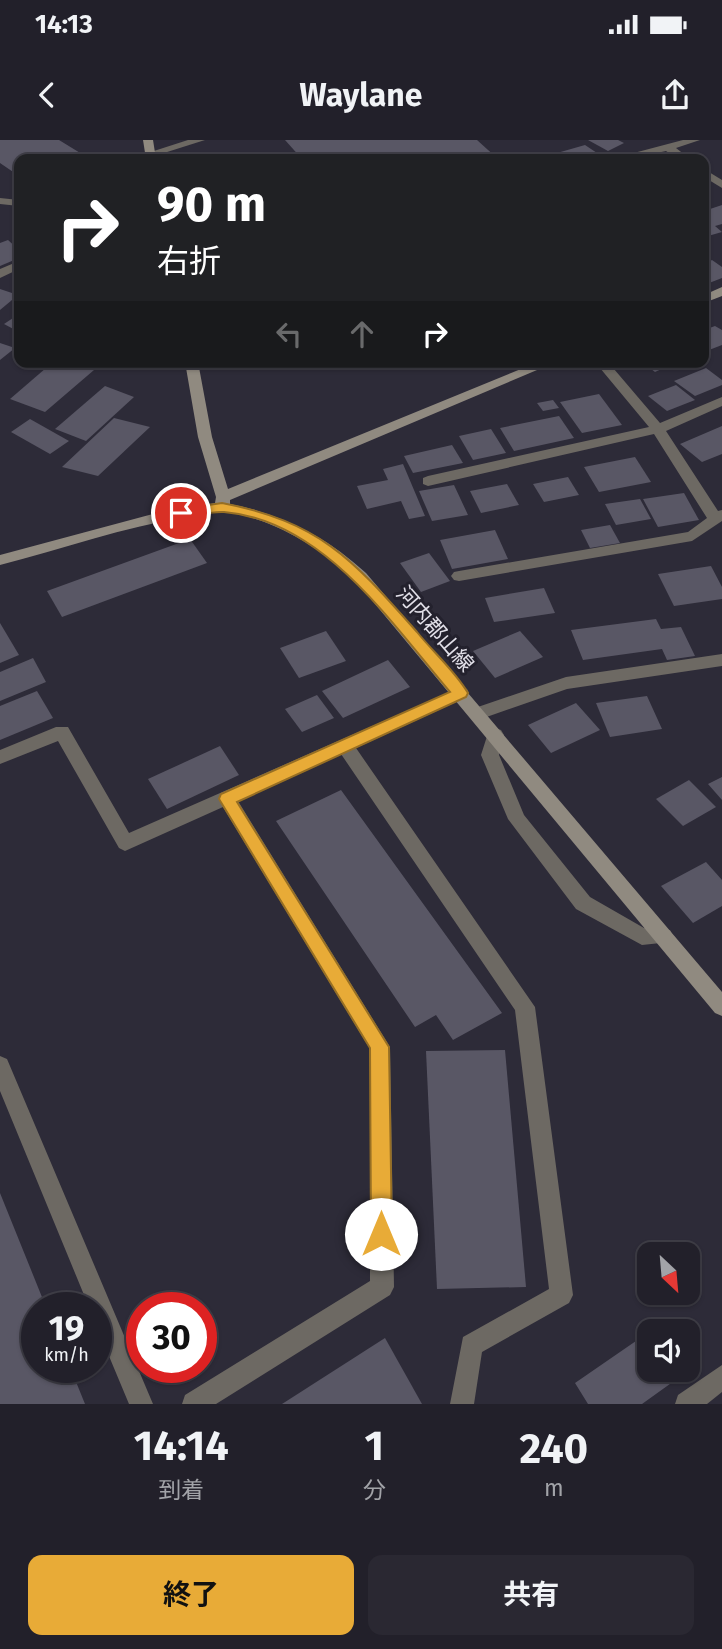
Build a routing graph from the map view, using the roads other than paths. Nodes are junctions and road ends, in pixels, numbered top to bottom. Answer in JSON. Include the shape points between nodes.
{"nodes":[{"id":1,"x":200,"y":140,"type":"edge"},
{"id":2,"x":695,"y":140,"type":"edge"},
{"id":3,"x":668,"y":147,"type":"junction"},
{"id":4,"x":160,"y":154,"type":"edge"},
{"id":5,"x":637,"y":154,"type":"edge"},
{"id":6,"x":678,"y":154,"type":"edge"},
{"id":7,"x":192,"y":368,"type":"edge"},
{"id":8,"x":536,"y":368,"type":"edge"},
{"id":9,"x":606,"y":368,"type":"edge"},
{"id":10,"x":722,"y":401,"type":"edge"},
{"id":11,"x":658,"y":429,"type":"junction"},
{"id":12,"x":428,"y":481,"type":"dead end"},
{"id":13,"x":223,"y":502,"type":"junction"},
{"id":14,"x":718,"y":517,"type":"edge"},
{"id":15,"x":0,"y":559,"type":"edge"},
{"id":16,"x":459,"y":576,"type":"dead end"},
{"id":17,"x":722,"y":660,"type":"edge"},
{"id":18,"x":461,"y":693,"type":"junction"},
{"id":19,"x":478,"y":714,"type":"junction"},
{"id":20,"x":495,"y":735,"type":"junction"},
{"id":21,"x":345,"y":746,"type":"junction"},
{"id":22,"x":0,"y":757,"type":"edge"},
{"id":23,"x":227,"y":799,"type":"junction"},
{"id":24,"x":663,"y":936,"type":"junction"},
{"id":25,"x":722,"y":1007,"type":"edge"},
{"id":26,"x":0,"y":1066,"type":"edge"},
{"id":27,"x":722,"y":1377,"type":"edge"},
{"id":28,"x":141,"y":1404,"type":"edge"},
{"id":29,"x":194,"y":1404,"type":"edge"},
{"id":30,"x":462,"y":1404,"type":"edge"},
{"id":31,"x":687,"y":1404,"type":"edge"}],
"edges":[{"from":1,"to":4,"type":"street"},
{"from":2,"to":3,"type":"street"},
{"from":3,"to":5,"type":"street"},
{"from":3,"to":6,"type":"street"},
{"from":7,"to":13,"type":"main road"},
{"from":8,"to":13,"type":"main road"},
{"from":9,"to":11,"type":"street"},
{"from":10,"to":11,"type":"street"},
{"from":11,"to":12,"type":"street"},
{"from":11,"to":14,"type":"street"},
{"from":13,"to":15,"type":"main road","name":"河内郡山線"},
{"from":13,"to":18,"type":"main road","name":"河内郡山線","via":[[297,530],[337,555]]},
{"from":14,"to":16,"type":"street","via":[[692,536]]},
{"from":17,"to":19,"type":"street","via":[[566,683]]},
{"from":18,"to":19,"type":"main road","name":"河内郡山線"},
{"from":18,"to":21,"type":"street"},
{"from":19,"to":20,"type":"main road","name":"河内郡山線"},
{"from":20,"to":24,"type":"main road","name":"河内郡山線"},
{"from":20,"to":24,"type":"street","via":[[491,755],[517,819],[583,903],[642,937]]},
{"from":21,"to":23,"type":"street"},
{"from":21,"to":30,"type":"street","via":[[525,1007],[561,1295],[471,1345]]},
{"from":22,"to":23,"type":"street","via":[[62,732],[125,843]]},
{"from":23,"to":29,"type":"street","via":[[380,1047],[382,1287]]},
{"from":24,"to":25,"type":"main road","name":"河内郡山線"},
{"from":26,"to":28,"type":"street"},
{"from":27,"to":31,"type":"street"}]}
